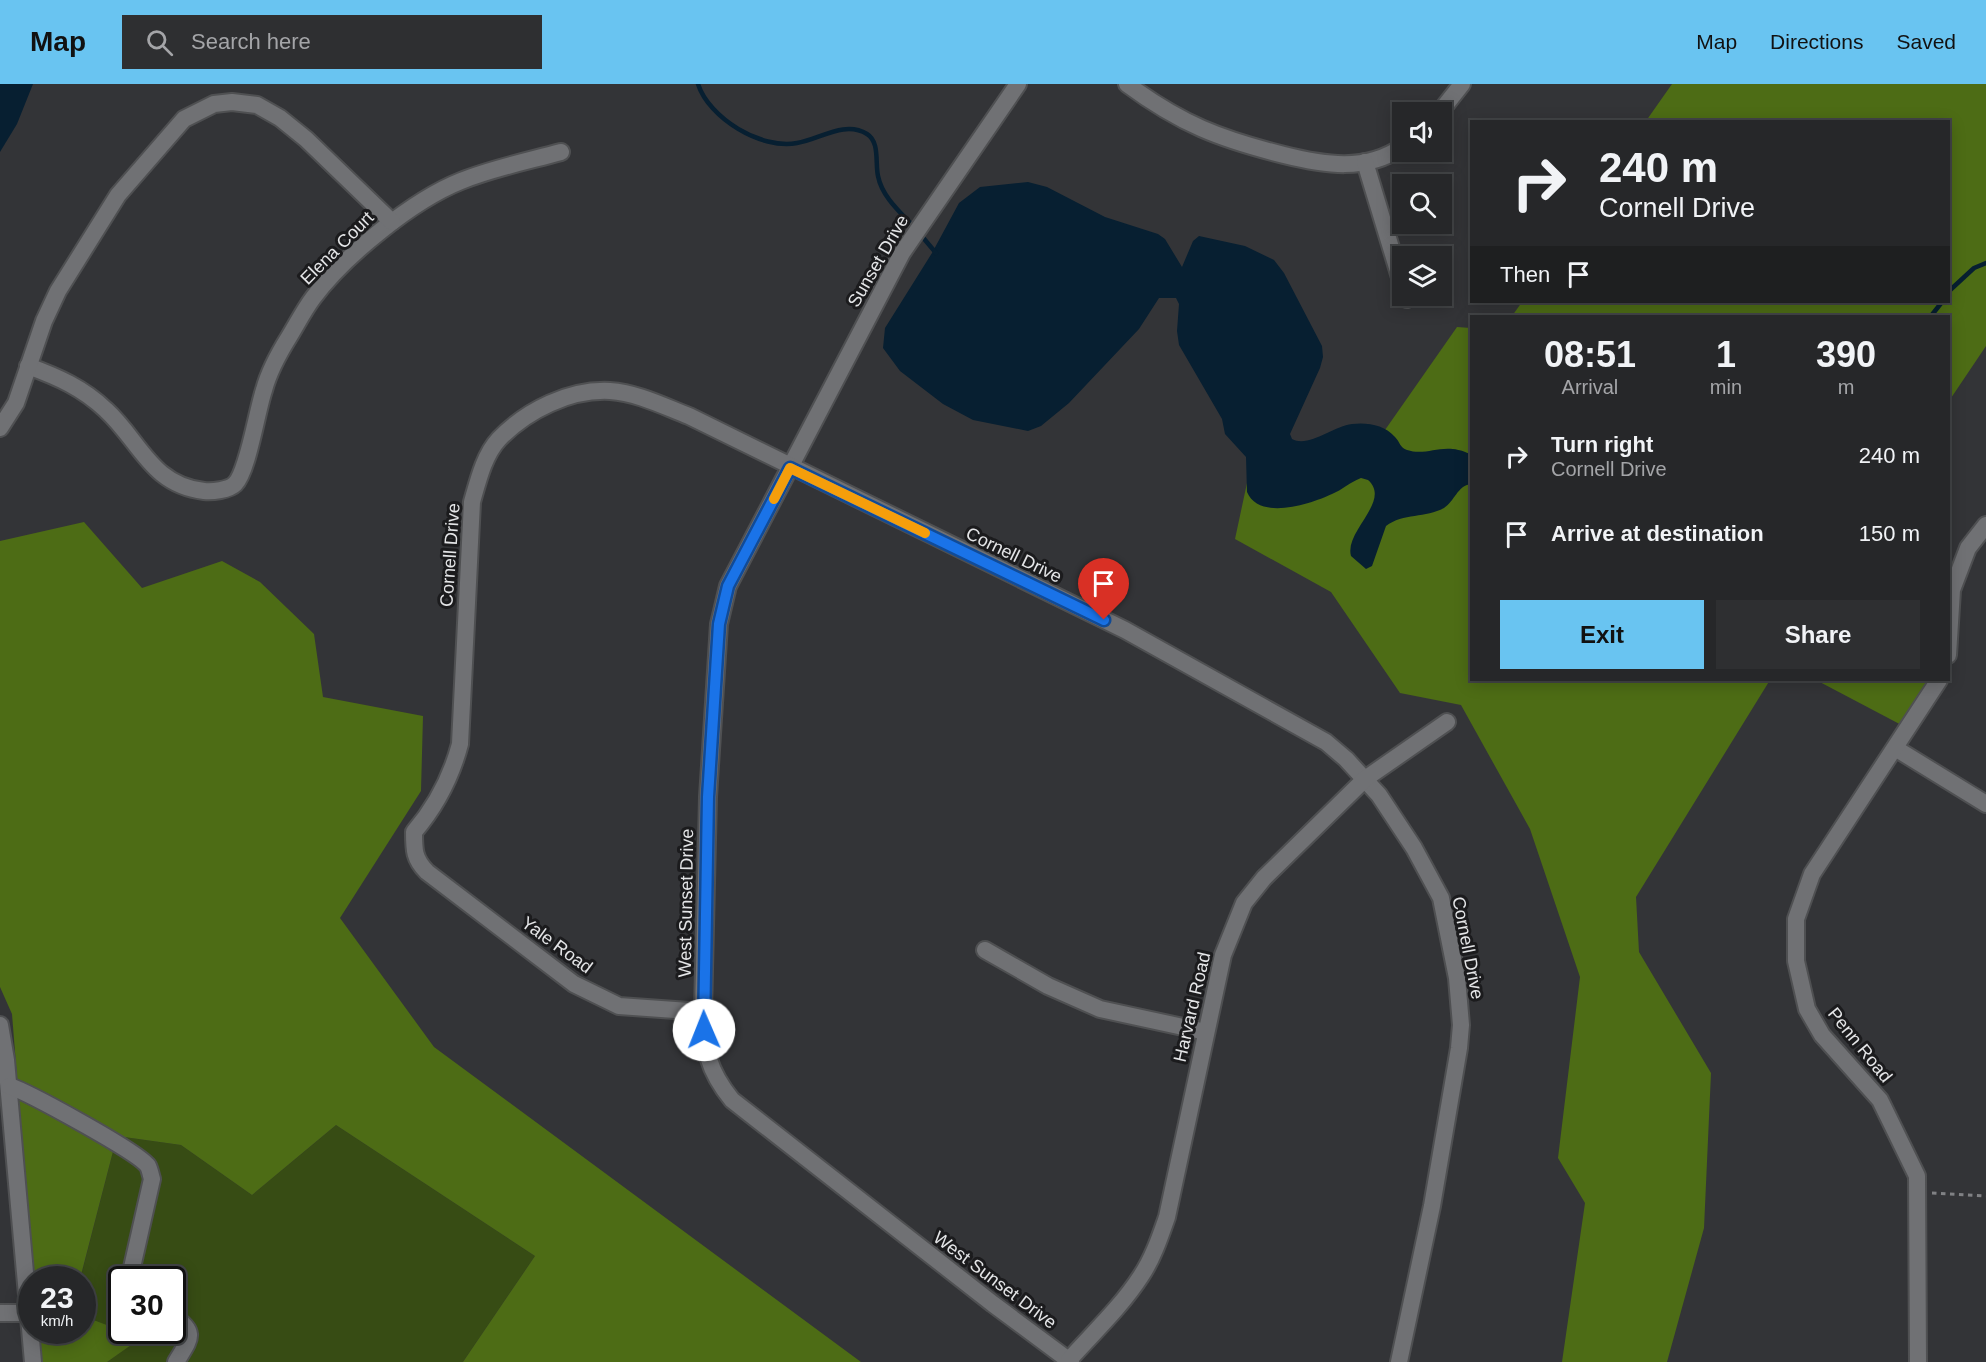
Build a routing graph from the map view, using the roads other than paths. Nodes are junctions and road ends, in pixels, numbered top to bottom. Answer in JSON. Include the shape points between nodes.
{"nodes":[{"id":1,"x":1018,"y":84,"type":"edge"},
{"id":2,"x":1127,"y":84,"type":"edge"},
{"id":3,"x":1462,"y":84,"type":"edge"},
{"id":4,"x":1448,"y":102,"type":"edge"},
{"id":5,"x":561,"y":152,"type":"dead end"},
{"id":6,"x":1392,"y":154,"type":"edge"},
{"id":7,"x":1365,"y":162,"type":"junction"},
{"id":8,"x":392,"y":222,"type":"junction"},
{"id":9,"x":1392,"y":250,"type":"edge"},
{"id":10,"x":28,"y":366,"type":"junction"},
{"id":11,"x":0,"y":428,"type":"edge"},
{"id":12,"x":790,"y":468,"type":"junction"},
{"id":13,"x":1986,"y":525,"type":"edge"},
{"id":14,"x":1950,"y":622,"type":"edge"},
{"id":15,"x":1938,"y":681,"type":"edge"},
{"id":16,"x":1447,"y":722,"type":"dead end"},
{"id":17,"x":1895,"y":748,"type":"junction"},
{"id":18,"x":1365,"y":779,"type":"junction"},
{"id":19,"x":1986,"y":804,"type":"edge"},
{"id":20,"x":414,"y":853,"type":"joint"},
{"id":21,"x":986,"y":950,"type":"dead end"},
{"id":22,"x":703,"y":1012,"type":"junction"},
{"id":23,"x":0,"y":1025,"type":"edge"},
{"id":24,"x":1206,"y":1032,"type":"junction"},
{"id":25,"x":9,"y":1086,"type":"junction"},
{"id":26,"x":25,"y":1266,"type":"edge"},
{"id":27,"x":132,"y":1266,"type":"edge"},
{"id":28,"x":0,"y":1313,"type":"edge"},
{"id":29,"x":18,"y":1313,"type":"edge"},
{"id":30,"x":186,"y":1324,"type":"edge"},
{"id":31,"x":32,"y":1344,"type":"edge"},
{"id":32,"x":1070,"y":1361,"type":"edge"},
{"id":33,"x":33,"y":1362,"type":"edge"},
{"id":34,"x":176,"y":1362,"type":"edge"},
{"id":35,"x":1398,"y":1362,"type":"edge"},
{"id":36,"x":1918,"y":1362,"type":"edge"}],
"edges":[{"from":1,"to":12,"type":"street","name":"Sunset Drive","via":[[902,253]]},
{"from":2,"to":7,"type":"street","via":[[1158,107],[1230,142],[1315,162]]},
{"from":3,"to":4,"type":"street"},
{"from":5,"to":8,"type":"street","name":"Elena Court","via":[[462,180],[428,196]]},
{"from":6,"to":7,"type":"street"},
{"from":7,"to":9,"type":"street"},
{"from":8,"to":10,"type":"street","via":[[280,118],[257,105],[214,104],[184,119],[118,195],[58,291]]},
{"from":8,"to":10,"type":"street","name":"Elena Court","via":[[313,298],[278,355],[264,387],[244,466],[234,485],[206,492],[165,476],[149,464],[108,411],[67,380]]},
{"from":10,"to":11,"type":"street","via":[[16,403]]},
{"from":12,"to":18,"type":"street","name":"Cornell Drive","via":[[1125,630],[1326,742]]},
{"from":12,"to":20,"type":"street","name":"Cornell Drive","via":[[689,416],[643,397],[610,391],[575,393],[530,414],[498,440],[487,458],[472,502],[460,744],[452,775],[430,814],[414,832]]},
{"from":12,"to":22,"type":"street","name":"West Sunset Drive","via":[[728,586],[719,624],[708,797]]},
{"from":13,"to":14,"type":"street","via":[[1968,548],[1952,590]]},
{"from":15,"to":17,"type":"street","name":"Penn Road"},
{"from":16,"to":18,"type":"street","name":"Harvard Road"},
{"from":17,"to":19,"type":"street"},
{"from":17,"to":36,"type":"street","name":"Penn Road","via":[[1812,874],[1796,919],[1796,961],[1807,1009],[1822,1035],[1880,1100],[1917,1176]]},
{"from":18,"to":24,"type":"street","name":"Harvard Road","via":[[1264,878],[1245,903],[1223,955]]},
{"from":18,"to":35,"type":"street","name":"Cornell Drive","via":[[1414,848],[1441,898],[1457,978],[1461,1025],[1432,1206]]},
{"from":20,"to":22,"type":"street","name":"Yale Road","via":[[427,872],[574,984],[619,1006]]},
{"from":21,"to":24,"type":"street","via":[[1048,986],[1100,1009]]},
{"from":22,"to":32,"type":"street","name":"West Sunset Drive","via":[[704,1048],[711,1068],[732,1100]]},
{"from":23,"to":25,"type":"street"},
{"from":24,"to":32,"type":"street","name":"Harvard Road","via":[[1167,1217],[1154,1251],[1124,1299]]},
{"from":25,"to":26,"type":"street"},
{"from":25,"to":27,"type":"street","via":[[28,1093],[138,1157],[148,1167],[152,1179]]},
{"from":28,"to":29,"type":"street"},
{"from":30,"to":34,"type":"street","via":[[189,1339]]},
{"from":31,"to":33,"type":"street"}]}
